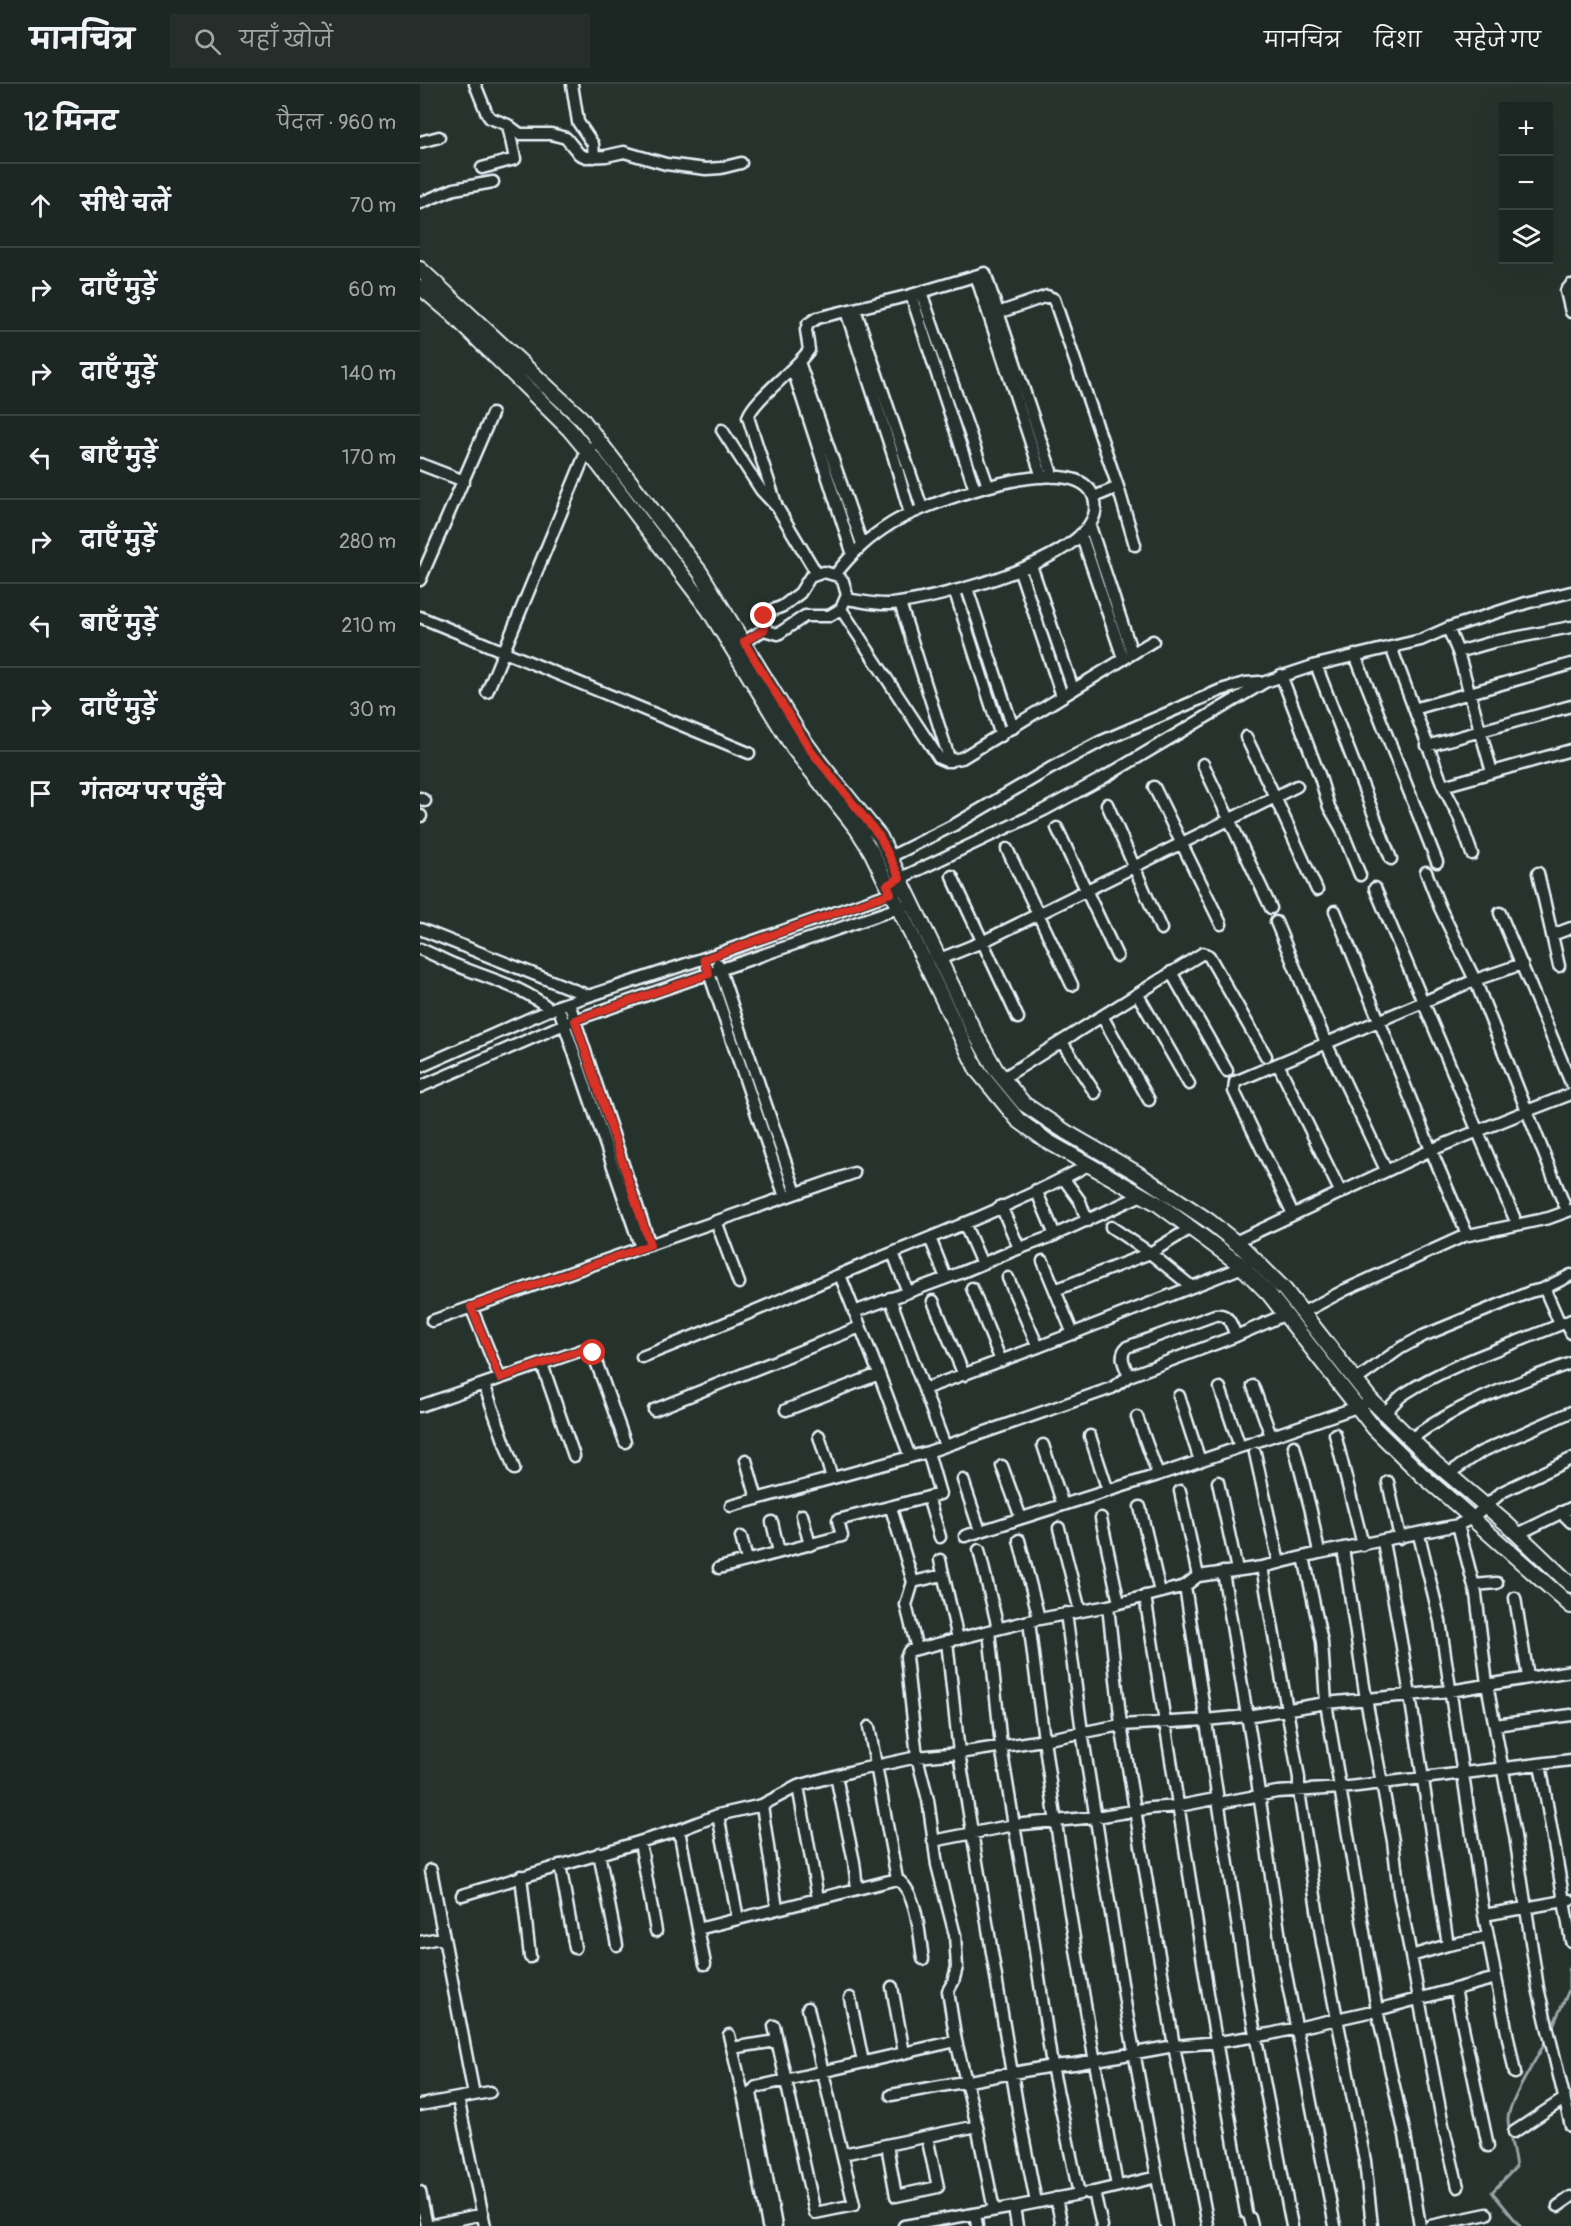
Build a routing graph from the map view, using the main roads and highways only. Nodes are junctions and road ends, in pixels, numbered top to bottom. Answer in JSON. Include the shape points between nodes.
{"nodes":[{"id":1,"x":420,"y":269,"type":"edge"},
{"id":2,"x":420,"y":287,"type":"edge"},
{"id":3,"x":1571,"y":1585,"type":"edge"},
{"id":4,"x":1571,"y":1606,"type":"edge"}],
"edges":[{"from":1,"to":3,"type":"main road","via":[[580,418],[700,572],[798,732],[880,837],[975,1034],[1024,1104],[1146,1179],[1235,1242],[1284,1288],[1371,1400]]},
{"from":2,"to":4,"type":"main road","via":[[453,315],[587,450],[709,610],[794,749],[871,851],[977,1071],[1018,1120],[1047,1142],[1142,1195],[1242,1267],[1269,1294],[1357,1408],[1401,1456]]}]}
